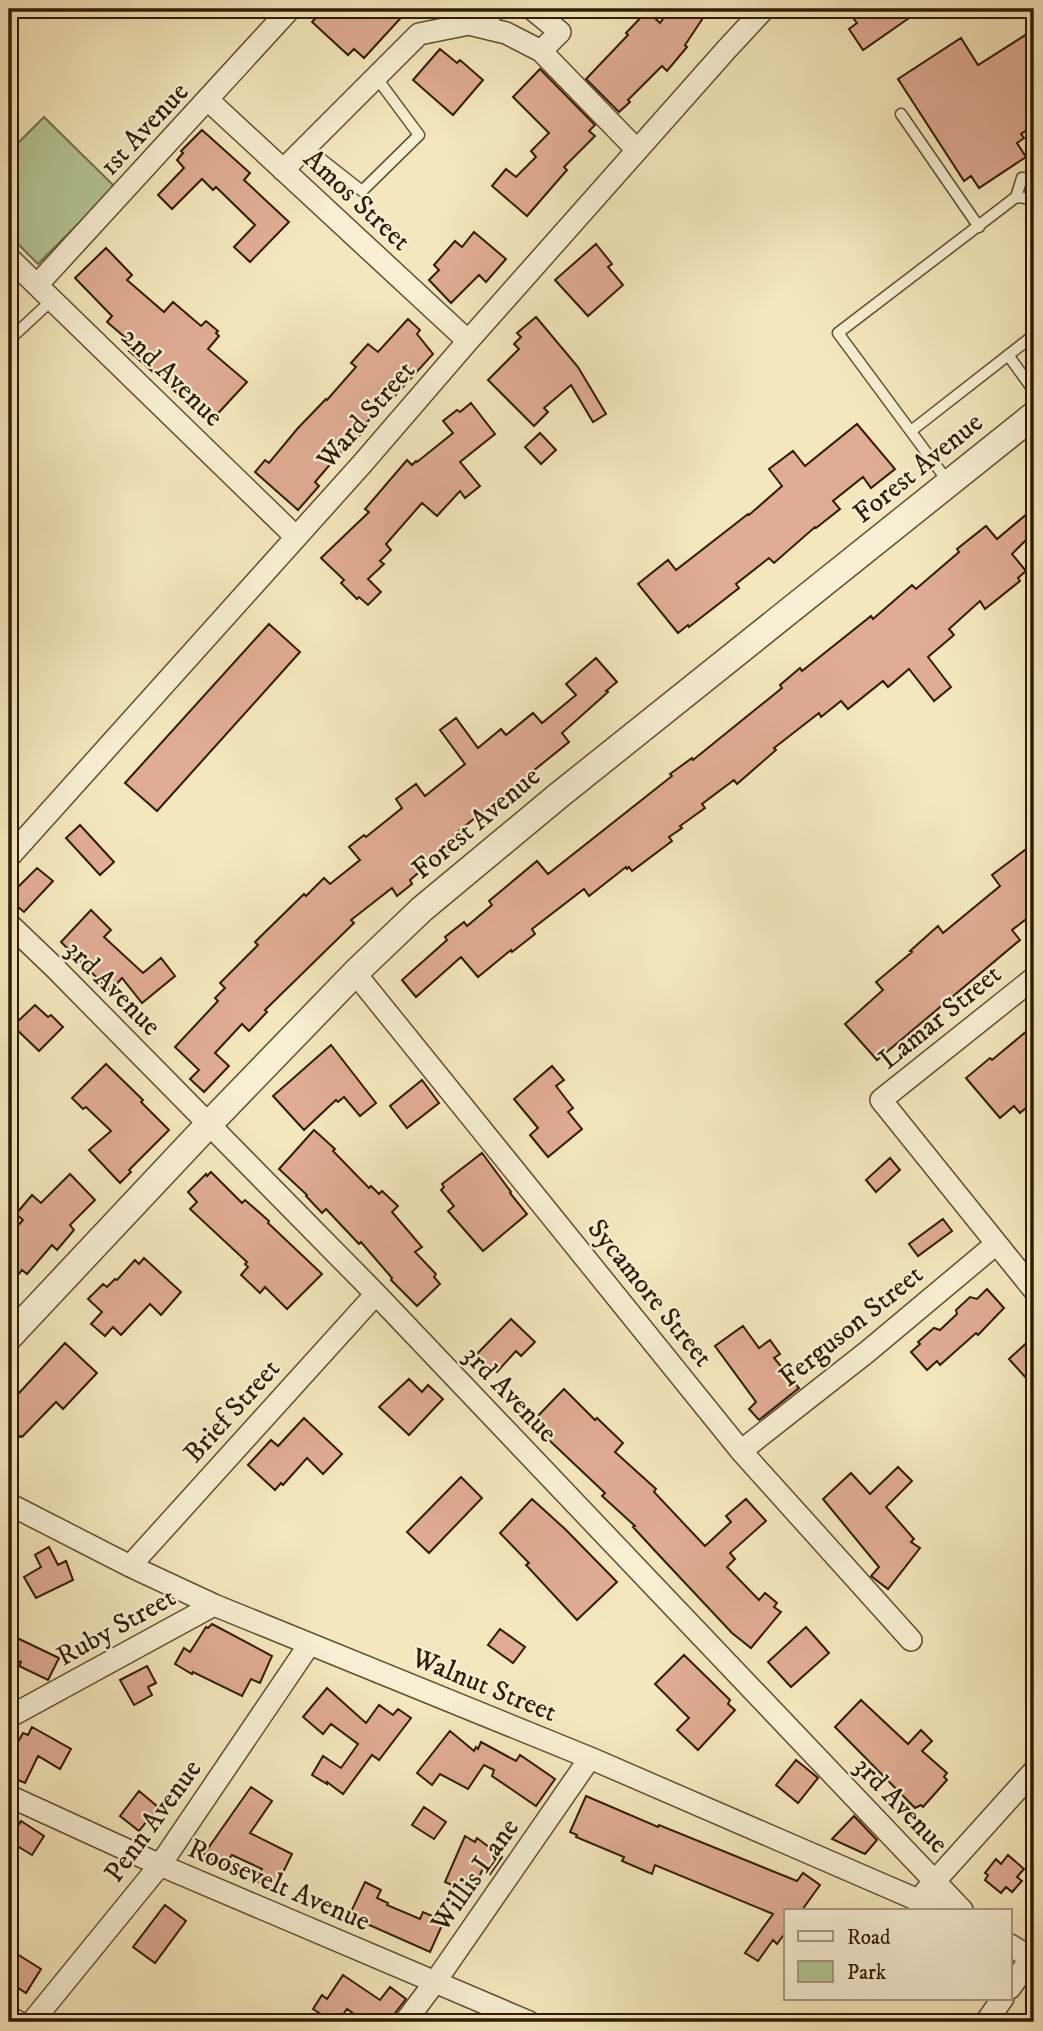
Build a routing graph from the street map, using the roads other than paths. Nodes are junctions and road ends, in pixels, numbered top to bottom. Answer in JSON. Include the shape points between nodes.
{"nodes":[{"id":1,"x":290,"y":9,"type":"edge"},
{"id":2,"x":495,"y":9,"type":"edge"},
{"id":3,"x":532,"y":9,"type":"edge"},
{"id":4,"x":764,"y":9,"type":"edge"},
{"id":5,"x":470,"y":24,"type":"junction"},
{"id":6,"x":541,"y":51,"type":"junction"},
{"id":7,"x":376,"y":77,"type":"junction"},
{"id":8,"x":208,"y":100,"type":"junction"},
{"id":9,"x":901,"y":114,"type":"dead end"},
{"id":10,"x":306,"y":147,"type":"junction"},
{"id":11,"x":637,"y":150,"type":"junction"},
{"id":12,"x":283,"y":170,"type":"junction"},
{"id":13,"x":1030,"y":179,"type":"dead end"},
{"id":14,"x":1016,"y":197,"type":"junction"},
{"id":15,"x":1034,"y":199,"type":"edge"},
{"id":16,"x":979,"y":227,"type":"junction"},
{"id":17,"x":9,"y":258,"type":"edge"},
{"id":18,"x":45,"y":293,"type":"junction"},
{"id":19,"x":1034,"y":335,"type":"edge"},
{"id":20,"x":9,"y":340,"type":"edge"},
{"id":21,"x":468,"y":341,"type":"junction"},
{"id":22,"x":1008,"y":355,"type":"junction"},
{"id":23,"x":1034,"y":391,"type":"edge"},
{"id":24,"x":1034,"y":415,"type":"edge"},
{"id":25,"x":911,"y":431,"type":"junction"},
{"id":26,"x":949,"y":483,"type":"junction"},
{"id":27,"x":296,"y":537,"type":"junction"},
{"id":28,"x":9,"y":857,"type":"edge"},
{"id":29,"x":9,"y":924,"type":"edge"},
{"id":30,"x":355,"y":973,"type":"junction"},
{"id":31,"x":1034,"y":978,"type":"edge"},
{"id":32,"x":209,"y":1124,"type":"junction"},
{"id":33,"x":996,"y":1244,"type":"junction"},
{"id":34,"x":1034,"y":1290,"type":"edge"},
{"id":35,"x":376,"y":1294,"type":"junction"},
{"id":36,"x":9,"y":1337,"type":"edge"},
{"id":37,"x":741,"y":1451,"type":"junction"},
{"id":38,"x":9,"y":1504,"type":"edge"},
{"id":39,"x":130,"y":1566,"type":"junction"},
{"id":40,"x":214,"y":1605,"type":"junction"},
{"id":41,"x":911,"y":1640,"type":"dead end"},
{"id":42,"x":309,"y":1644,"type":"junction"},
{"id":43,"x":9,"y":1717,"type":"edge"},
{"id":44,"x":590,"y":1758,"type":"junction"},
{"id":45,"x":1034,"y":1771,"type":"edge"},
{"id":46,"x":9,"y":1796,"type":"edge"},
{"id":47,"x":160,"y":1865,"type":"junction"},
{"id":48,"x":935,"y":1881,"type":"junction"},
{"id":49,"x":918,"y":1900,"type":"junction"},
{"id":50,"x":939,"y":1909,"type":"edge"},
{"id":51,"x":961,"y":1909,"type":"edge"},
{"id":52,"x":1012,"y":1946,"type":"edge"},
{"id":53,"x":1033,"y":1959,"type":"edge"},
{"id":54,"x":435,"y":1982,"type":"junction"},
{"id":55,"x":1012,"y":1986,"type":"edge"},
{"id":56,"x":1002,"y":2000,"type":"edge"},
{"id":57,"x":9,"y":2017,"type":"edge"},
{"id":58,"x":18,"y":2022,"type":"edge"},
{"id":59,"x":32,"y":2022,"type":"edge"},
{"id":60,"x":405,"y":2022,"type":"edge"},
{"id":61,"x":529,"y":2022,"type":"edge"},
{"id":62,"x":986,"y":2022,"type":"edge"}],
"edges":[{"from":1,"to":8,"type":"street","name":"1st Avenue"},
{"from":2,"to":5,"type":"street"},
{"from":3,"to":6,"type":"street","via":[[560,32]]},
{"from":4,"to":11,"type":"street","name":"Ward Street"},
{"from":5,"to":6,"type":"street","via":[[506,33]]},
{"from":5,"to":7,"type":"street","via":[[419,34]]},
{"from":6,"to":11,"type":"street"},
{"from":7,"to":10,"type":"street"},
{"from":7,"to":10,"type":"lane","via":[[419,135],[362,191]]},
{"from":8,"to":12,"type":"street","name":"Amos Street"},
{"from":8,"to":18,"type":"street","name":"1st Avenue"},
{"from":9,"to":16,"type":"lane"},
{"from":10,"to":12,"type":"street"},
{"from":11,"to":21,"type":"street","name":"Ward Street"},
{"from":12,"to":21,"type":"street","name":"Amos Street"},
{"from":13,"to":14,"type":"lane","via":[[1022,178]]},
{"from":14,"to":15,"type":"lane"},
{"from":14,"to":16,"type":"lane"},
{"from":16,"to":25,"type":"lane","via":[[838,333]]},
{"from":17,"to":18,"type":"street","name":"2nd Avenue"},
{"from":18,"to":20,"type":"lane"},
{"from":18,"to":27,"type":"street","name":"2nd Avenue"},
{"from":19,"to":22,"type":"lane"},
{"from":21,"to":27,"type":"street","name":"Ward Street"},
{"from":22,"to":23,"type":"lane"},
{"from":22,"to":25,"type":"lane"},
{"from":24,"to":26,"type":"street","name":"Forest Avenue"},
{"from":25,"to":26,"type":"lane"},
{"from":26,"to":30,"type":"street","name":"Forest Avenue","via":[[558,796],[422,909]]},
{"from":27,"to":28,"type":"street","name":"Ward Street"},
{"from":29,"to":32,"type":"street","name":"3rd Avenue"},
{"from":30,"to":32,"type":"street","name":"Forest Avenue"},
{"from":30,"to":37,"type":"street","name":"Sycamore Street"},
{"from":31,"to":33,"type":"street","name":"Lamar Street","via":[[881,1100]]},
{"from":32,"to":35,"type":"street","name":"3rd Avenue"},
{"from":32,"to":36,"type":"street","name":"Forest Avenue"},
{"from":33,"to":34,"type":"street"},
{"from":33,"to":37,"type":"street","name":"Ferguson Street"},
{"from":35,"to":39,"type":"street","name":"Brief Street"},
{"from":35,"to":48,"type":"street","name":"3rd Avenue"},
{"from":37,"to":41,"type":"street","name":"Sycamore Street"},
{"from":38,"to":39,"type":"street","name":"Walnut Street"},
{"from":39,"to":40,"type":"street","name":"Walnut Street"},
{"from":40,"to":42,"type":"street","name":"Walnut Street"},
{"from":40,"to":43,"type":"street","name":"Ruby Street"},
{"from":42,"to":44,"type":"street","name":"Walnut Street"},
{"from":42,"to":47,"type":"street","name":"Penn Avenue"},
{"from":44,"to":49,"type":"street","name":"Walnut Street"},
{"from":44,"to":54,"type":"street","name":"Willis Lane"},
{"from":45,"to":48,"type":"street"},
{"from":46,"to":47,"type":"street","name":"Roosevelt Avenue"},
{"from":47,"to":54,"type":"street","name":"Roosevelt Avenue"},
{"from":47,"to":59,"type":"street","name":"Penn Avenue"},
{"from":48,"to":49,"type":"street"},
{"from":48,"to":51,"type":"street","name":"3rd Avenue"},
{"from":49,"to":50,"type":"street","name":"Walnut Street"},
{"from":52,"to":53,"type":"street"},
{"from":53,"to":55,"type":"street"},
{"from":54,"to":60,"type":"street","name":"Willis Lane"},
{"from":54,"to":61,"type":"street","name":"Roosevelt Avenue"},
{"from":56,"to":62,"type":"street"},
{"from":57,"to":58,"type":"street"}]}
